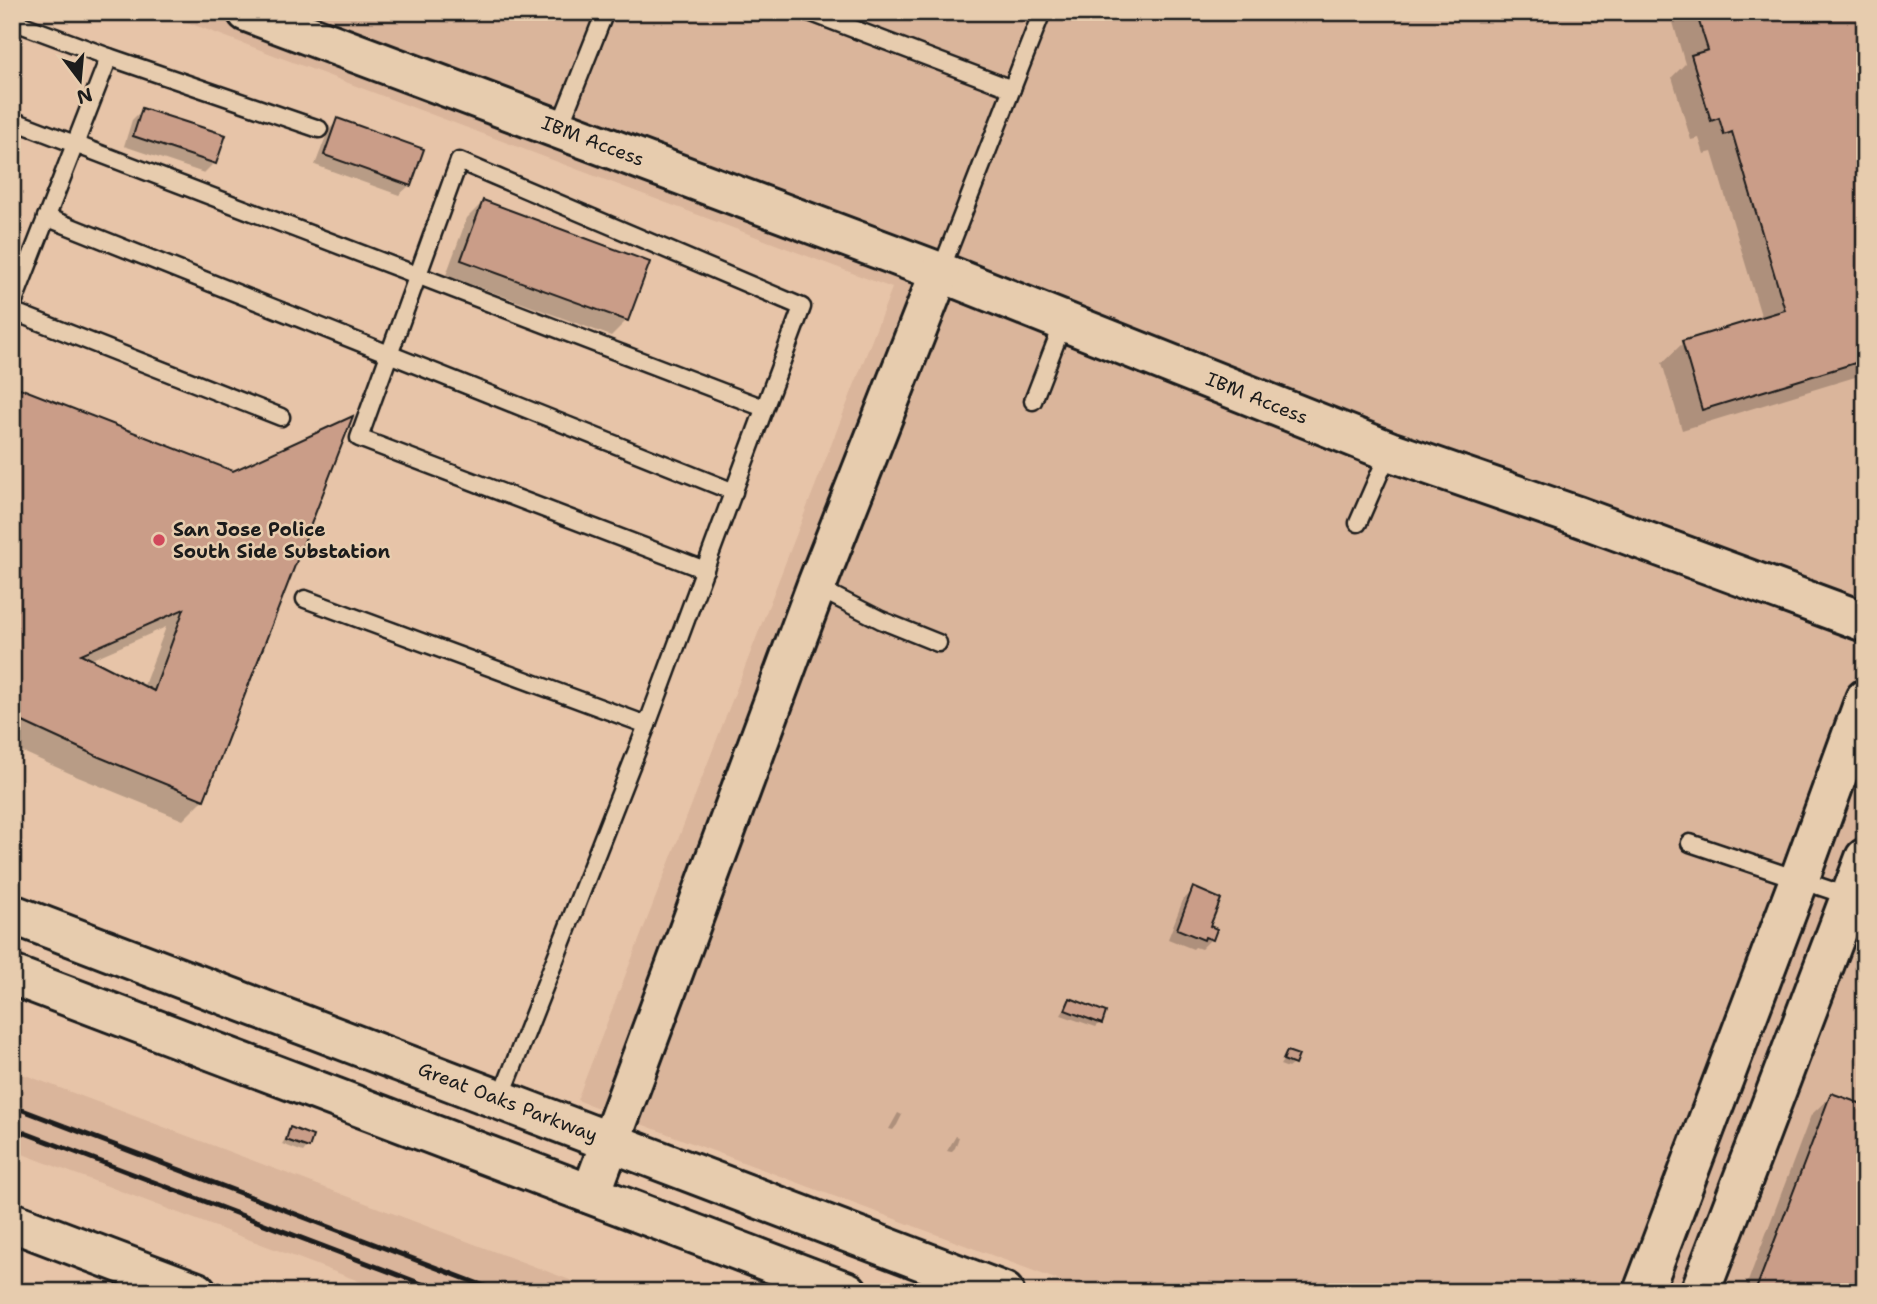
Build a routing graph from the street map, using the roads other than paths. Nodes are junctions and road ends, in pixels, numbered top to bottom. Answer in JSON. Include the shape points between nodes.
{"nodes":[{"id":1,"x":605,"y":12,"type":"edge"},
{"id":2,"x":809,"y":12,"type":"edge"},
{"id":3,"x":1042,"y":12,"type":"edge"},
{"id":4,"x":270,"y":16,"type":"edge"},
{"id":5,"x":12,"y":21,"type":"edge"},
{"id":6,"x":109,"y":57,"type":"junction"},
{"id":7,"x":1012,"y":89,"type":"junction"},
{"id":8,"x":12,"y":120,"type":"edge"},
{"id":9,"x":559,"y":128,"type":"junction"},
{"id":10,"x":319,"y":129,"type":"dead end"},
{"id":11,"x":75,"y":144,"type":"junction"},
{"id":12,"x":46,"y":217,"type":"junction"},
{"id":13,"x":940,"y":272,"type":"junction"},
{"id":14,"x":418,"y":276,"type":"junction"},
{"id":15,"x":12,"y":309,"type":"edge"},
{"id":16,"x":1064,"y":321,"type":"junction"},
{"id":17,"x":390,"y":354,"type":"junction"},
{"id":18,"x":1033,"y":401,"type":"dead end"},
{"id":19,"x":764,"y":408,"type":"junction"},
{"id":20,"x":281,"y":417,"type":"dead end"},
{"id":21,"x":1389,"y":451,"type":"junction"},
{"id":22,"x":734,"y":492,"type":"junction"},
{"id":23,"x":1359,"y":523,"type":"dead end"},
{"id":24,"x":705,"y":570,"type":"junction"},
{"id":25,"x":816,"y":587,"type":"junction"},
{"id":26,"x":305,"y":599,"type":"dead end"},
{"id":27,"x":1865,"y":622,"type":"edge"},
{"id":28,"x":938,"y":643,"type":"dead end"},
{"id":29,"x":1865,"y":699,"type":"edge"},
{"id":30,"x":647,"y":725,"type":"junction"},
{"id":31,"x":1689,"y":843,"type":"dead end"},
{"id":32,"x":1865,"y":858,"type":"edge"},
{"id":33,"x":1799,"y":880,"type":"junction"},
{"id":34,"x":1850,"y":897,"type":"junction"},
{"id":35,"x":12,"y":914,"type":"edge"},
{"id":36,"x":12,"y":975,"type":"edge"},
{"id":37,"x":500,"y":1100,"type":"junction"},
{"id":38,"x":610,"y":1141,"type":"junction"},
{"id":39,"x":591,"y":1194,"type":"junction"},
{"id":40,"x":12,"y":1222,"type":"edge"},
{"id":41,"x":197,"y":1292,"type":"edge"},
{"id":42,"x":848,"y":1292,"type":"edge"},
{"id":43,"x":1004,"y":1292,"type":"edge"},
{"id":44,"x":1643,"y":1292,"type":"edge"},
{"id":45,"x":1700,"y":1292,"type":"edge"}],
"edges":[{"from":1,"to":9,"type":"lane"},
{"from":2,"to":7,"type":"lane"},
{"from":3,"to":7,"type":"lane"},
{"from":4,"to":9,"type":"street","name":"IBM Access"},
{"from":5,"to":6,"type":"lane"},
{"from":6,"to":10,"type":"lane"},
{"from":6,"to":11,"type":"lane"},
{"from":7,"to":13,"type":"lane"},
{"from":8,"to":11,"type":"lane"},
{"from":9,"to":13,"type":"street","name":"IBM Access"},
{"from":11,"to":12,"type":"lane"},
{"from":11,"to":14,"type":"lane"},
{"from":12,"to":15,"type":"lane"},
{"from":12,"to":17,"type":"lane"},
{"from":13,"to":16,"type":"street","name":"IBM Access"},
{"from":13,"to":25,"type":"street"},
{"from":14,"to":17,"type":"lane"},
{"from":14,"to":19,"type":"lane"},
{"from":14,"to":19,"type":"lane","via":[[460,161],[802,307]]},
{"from":15,"to":20,"type":"lane"},
{"from":16,"to":18,"type":"lane"},
{"from":16,"to":21,"type":"street","name":"IBM Access"},
{"from":17,"to":22,"type":"lane"},
{"from":17,"to":24,"type":"lane","via":[[359,439]]},
{"from":19,"to":22,"type":"lane"},
{"from":21,"to":23,"type":"lane"},
{"from":21,"to":27,"type":"street","name":"IBM Access"},
{"from":22,"to":24,"type":"lane"},
{"from":24,"to":30,"type":"lane"},
{"from":25,"to":28,"type":"lane"},
{"from":25,"to":38,"type":"street"},
{"from":26,"to":30,"type":"lane"},
{"from":29,"to":33,"type":"street"},
{"from":30,"to":37,"type":"lane"},
{"from":31,"to":33,"type":"lane"},
{"from":32,"to":34,"type":"street"},
{"from":33,"to":34,"type":"lane"},
{"from":33,"to":44,"type":"street"},
{"from":34,"to":45,"type":"street"},
{"from":35,"to":37,"type":"street","name":"Great Oaks Parkway"},
{"from":36,"to":39,"type":"street"},
{"from":37,"to":38,"type":"street","name":"Great Oaks Parkway"},
{"from":38,"to":39,"type":"street"},
{"from":38,"to":43,"type":"street","name":"Great Oaks Parkway"},
{"from":39,"to":42,"type":"street"},
{"from":40,"to":41,"type":"street"}]}
